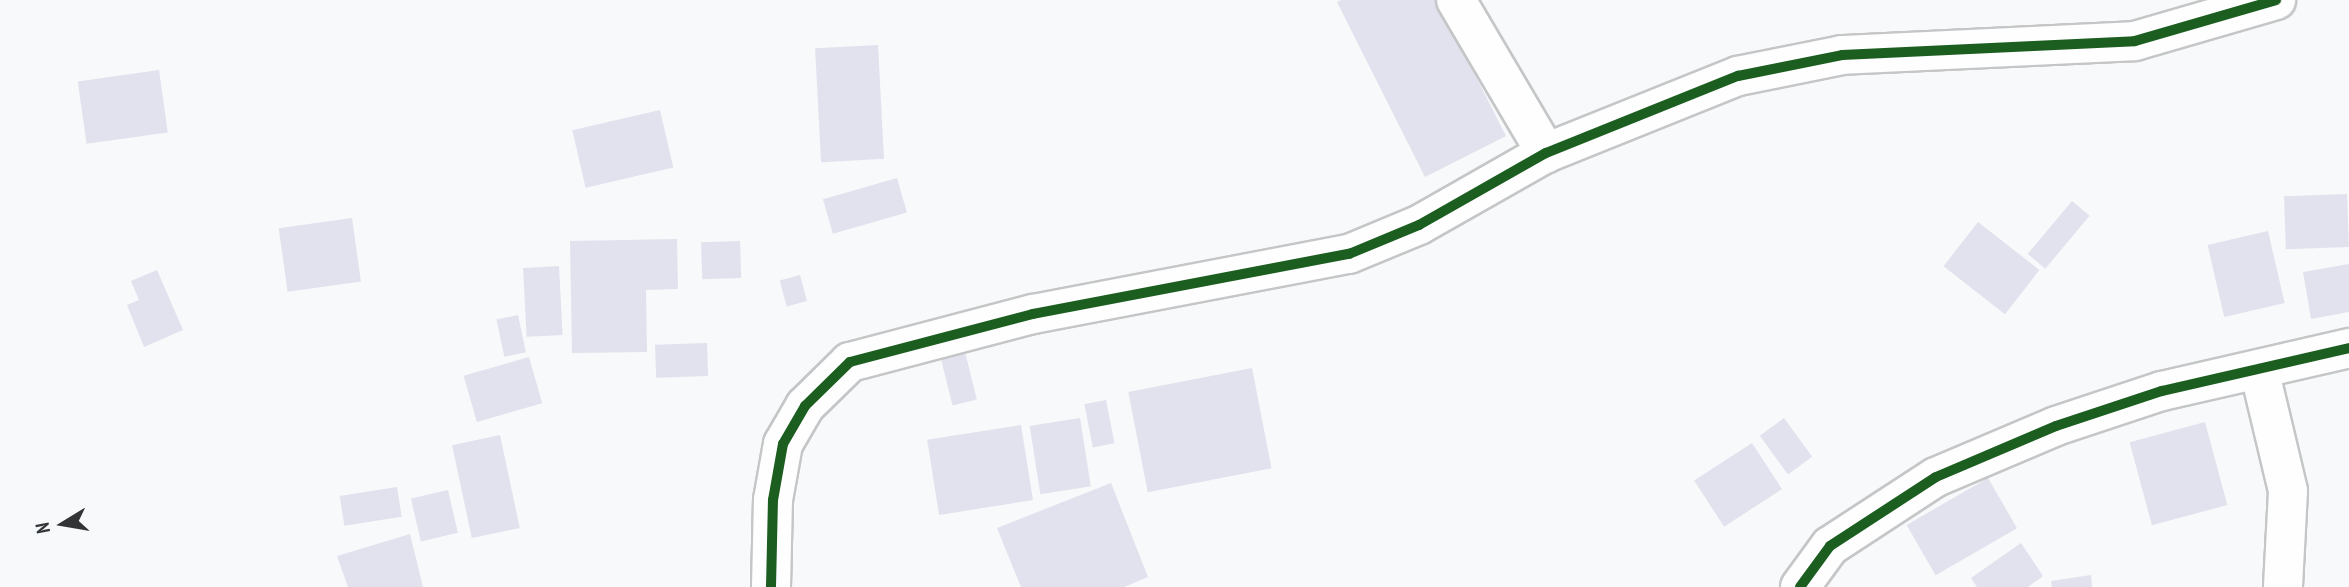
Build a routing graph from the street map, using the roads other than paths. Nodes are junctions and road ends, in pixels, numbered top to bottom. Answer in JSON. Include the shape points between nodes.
{"nodes":[{"id":1,"x":1456,"y":0,"type":"edge"},
{"id":2,"x":2276,"y":0,"type":"edge"},
{"id":3,"x":1546,"y":153,"type":"junction"},
{"id":4,"x":2349,"y":348,"type":"edge"},
{"id":5,"x":2259,"y":369,"type":"junction"},
{"id":6,"x":771,"y":587,"type":"edge"},
{"id":7,"x":1800,"y":587,"type":"edge"},
{"id":8,"x":2283,"y":587,"type":"edge"}],
"edges":[{"from":1,"to":3,"type":"street"},
{"from":2,"to":3,"type":"street","via":[[2135,41],[1842,55],[1738,76]]},
{"from":3,"to":6,"type":"street","via":[[1419,225],[1349,254],[1033,314],[850,362],[805,405],[783,444]]},
{"from":4,"to":5,"type":"street"},
{"from":5,"to":7,"type":"street","via":[[2056,426],[1936,478],[1830,546]]},
{"from":5,"to":8,"type":"street","via":[[2288,491]]}]}
